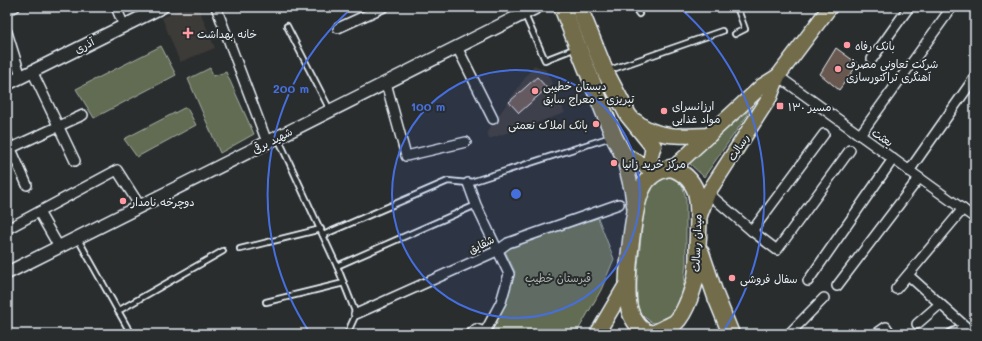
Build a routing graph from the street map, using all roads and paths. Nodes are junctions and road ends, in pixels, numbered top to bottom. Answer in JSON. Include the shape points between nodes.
{"nodes":[{"id":1,"x":15,"y":7,"type":"edge"},
{"id":2,"x":116,"y":7,"type":"edge"},
{"id":3,"x":162,"y":7,"type":"edge"},
{"id":4,"x":216,"y":7,"type":"edge"},
{"id":5,"x":384,"y":7,"type":"edge"},
{"id":6,"x":537,"y":7,"type":"edge"},
{"id":7,"x":562,"y":7,"type":"edge"},
{"id":8,"x":579,"y":7,"type":"edge"},
{"id":9,"x":634,"y":7,"type":"edge"},
{"id":10,"x":737,"y":7,"type":"edge"},
{"id":11,"x":909,"y":7,"type":"edge"},
{"id":12,"x":952,"y":7,"type":"edge"},
{"id":13,"x":826,"y":9,"type":"edge"},
{"id":14,"x":7,"y":10,"type":"edge"},
{"id":15,"x":524,"y":13,"type":"junction"},
{"id":16,"x":639,"y":14,"type":"dead end"},
{"id":17,"x":124,"y":26,"type":"junction"},
{"id":18,"x":287,"y":26,"type":"dead end"},
{"id":19,"x":338,"y":28,"type":"dead end"},
{"id":20,"x":722,"y":31,"type":"dead end"},
{"id":21,"x":7,"y":32,"type":"edge"},
{"id":22,"x":735,"y":34,"type":"dead end"},
{"id":23,"x":457,"y":47,"type":"junction"},
{"id":24,"x":578,"y":47,"type":"junction"},
{"id":25,"x":872,"y":59,"type":"dead end"},
{"id":26,"x":605,"y":71,"type":"junction"},
{"id":27,"x":27,"y":74,"type":"junction"},
{"id":28,"x":778,"y":76,"type":"junction"},
{"id":29,"x":975,"y":77,"type":"edge"},
{"id":30,"x":386,"y":82,"type":"junction"},
{"id":31,"x":7,"y":84,"type":"edge"},
{"id":32,"x":330,"y":111,"type":"junction"},
{"id":33,"x":82,"y":115,"type":"dead end"},
{"id":34,"x":628,"y":115,"type":"junction"},
{"id":35,"x":492,"y":119,"type":"dead end"},
{"id":36,"x":58,"y":126,"type":"junction"},
{"id":37,"x":824,"y":134,"type":"dead end"},
{"id":38,"x":710,"y":135,"type":"junction"},
{"id":39,"x":860,"y":135,"type":"junction"},
{"id":40,"x":614,"y":136,"type":"junction"},
{"id":41,"x":272,"y":139,"type":"junction"},
{"id":42,"x":466,"y":142,"type":"dead end"},
{"id":43,"x":9,"y":144,"type":"edge"},
{"id":44,"x":652,"y":146,"type":"junction"},
{"id":45,"x":850,"y":150,"type":"dead end"},
{"id":46,"x":623,"y":154,"type":"junction"},
{"id":47,"x":893,"y":159,"type":"junction"},
{"id":48,"x":75,"y":161,"type":"dead end"},
{"id":49,"x":669,"y":169,"type":"junction"},
{"id":50,"x":909,"y":171,"type":"junction"},
{"id":51,"x":919,"y":178,"type":"junction"},
{"id":52,"x":468,"y":183,"type":"junction"},
{"id":53,"x":26,"y":185,"type":"dead end"},
{"id":54,"x":708,"y":193,"type":"junction"},
{"id":55,"x":619,"y":204,"type":"dead end"},
{"id":56,"x":476,"y":205,"type":"junction"},
{"id":57,"x":140,"y":206,"type":"junction"},
{"id":58,"x":963,"y":210,"type":"junction"},
{"id":59,"x":39,"y":212,"type":"junction"},
{"id":60,"x":635,"y":212,"type":"junction"},
{"id":61,"x":975,"y":218,"type":"edge"},
{"id":62,"x":698,"y":219,"type":"junction"},
{"id":63,"x":7,"y":229,"type":"edge"},
{"id":64,"x":321,"y":229,"type":"junction"},
{"id":65,"x":752,"y":231,"type":"junction"},
{"id":66,"x":323,"y":235,"type":"junction"},
{"id":67,"x":77,"y":238,"type":"junction"},
{"id":68,"x":698,"y":239,"type":"junction"},
{"id":69,"x":59,"y":247,"type":"junction"},
{"id":70,"x":240,"y":249,"type":"dead end"},
{"id":71,"x":224,"y":250,"type":"dead end"},
{"id":72,"x":497,"y":251,"type":"junction"},
{"id":73,"x":337,"y":266,"type":"junction"},
{"id":74,"x":7,"y":273,"type":"edge"},
{"id":75,"x":908,"y":275,"type":"junction"},
{"id":76,"x":808,"y":281,"type":"dead end"},
{"id":77,"x":344,"y":283,"type":"junction"},
{"id":78,"x":627,"y":283,"type":"junction"},
{"id":79,"x":837,"y":286,"type":"dead end"},
{"id":80,"x":896,"y":289,"type":"dead end"},
{"id":81,"x":824,"y":298,"type":"dead end"},
{"id":82,"x":266,"y":302,"type":"dead end"},
{"id":83,"x":940,"y":304,"type":"junction"},
{"id":84,"x":118,"y":311,"type":"junction"},
{"id":85,"x":356,"y":314,"type":"junction"},
{"id":86,"x":917,"y":324,"type":"dead end"},
{"id":87,"x":485,"y":333,"type":"edge"},
{"id":88,"x":653,"y":333,"type":"edge"},
{"id":89,"x":131,"y":334,"type":"edge"},
{"id":90,"x":347,"y":334,"type":"edge"},
{"id":91,"x":471,"y":334,"type":"edge"},
{"id":92,"x":597,"y":334,"type":"edge"},
{"id":93,"x":731,"y":334,"type":"edge"},
{"id":94,"x":789,"y":334,"type":"edge"},
{"id":95,"x":876,"y":334,"type":"edge"},
{"id":96,"x":891,"y":334,"type":"edge"},
{"id":97,"x":951,"y":334,"type":"edge"}],
"edges":[{"from":1,"to":14,"type":"street"},
{"from":2,"to":17,"type":"street"},
{"from":3,"to":17,"type":"main road","name":"آذری"},
{"from":4,"to":41,"type":"street"},
{"from":5,"to":19,"type":"street"},
{"from":6,"to":15,"type":"main road","name":"شهید برقی"},
{"from":7,"to":24,"type":"highway"},
{"from":8,"to":26,"type":"highway"},
{"from":9,"to":16,"type":"lane"},
{"from":10,"to":22,"type":"lane","via":[[745,29]]},
{"from":11,"to":25,"type":"street"},
{"from":12,"to":39,"type":"street"},
{"from":13,"to":28,"type":"main road","name":"رسالت"},
{"from":15,"to":23,"type":"main road","name":"شهید برقی"},
{"from":15,"to":24,"type":"lane","via":[[544,60]]},
{"from":17,"to":27,"type":"main road","name":"آذری"},
{"from":18,"to":32,"type":"lane"},
{"from":20,"to":26,"type":"lane"},
{"from":21,"to":27,"type":"street"},
{"from":23,"to":30,"type":"main road","name":"شهید برقی"},
{"from":23,"to":35,"type":"street"},
{"from":24,"to":40,"type":"highway"},
{"from":26,"to":34,"type":"highway"},
{"from":27,"to":31,"type":"main road","name":"آذری"},
{"from":27,"to":36,"type":"street"},
{"from":28,"to":38,"type":"main road","name":"رسالت","via":[[762,86]]},
{"from":28,"to":39,"type":"street","name":"بعثت"},
{"from":28,"to":54,"type":"main road","name":"رسالت","via":[[770,97]]},
{"from":29,"to":50,"type":"street"},
{"from":30,"to":32,"type":"main road","name":"شهید برقی"},
{"from":30,"to":42,"type":"street","via":[[406,156]]},
{"from":32,"to":41,"type":"main road","name":"شهید برقی"},
{"from":33,"to":36,"type":"street"},
{"from":34,"to":38,"type":"main road","via":[[654,132],[672,136]]},
{"from":34,"to":44,"type":"highway"},
{"from":36,"to":43,"type":"street"},
{"from":36,"to":48,"type":"street"},
{"from":37,"to":65,"type":"street"},
{"from":38,"to":49,"type":"main road","name":"رسالت"},
{"from":39,"to":47,"type":"street","name":"بعثت"},
{"from":40,"to":46,"type":"highway"},
{"from":40,"to":52,"type":"lane"},
{"from":41,"to":57,"type":"main road","name":"شهید برقی"},
{"from":41,"to":64,"type":"lane"},
{"from":43,"to":53,"type":"street"},
{"from":44,"to":46,"type":"main road","via":[[650,162],[644,166]]},
{"from":44,"to":49,"type":"main road"},
{"from":45,"to":65,"type":"street","via":[[777,250]]},
{"from":46,"to":60,"type":"main road"},
{"from":47,"to":50,"type":"street","name":"بعثت"},
{"from":47,"to":76,"type":"street"},
{"from":49,"to":60,"type":"highway","name":"میدان رسالت","via":[[654,174],[647,180]]},
{"from":49,"to":62,"type":"highway","name":"میدان رسالت","via":[[686,177],[696,191]]},
{"from":50,"to":51,"type":"street","name":"بعثت"},
{"from":51,"to":58,"type":"street","name":"بعثت"},
{"from":51,"to":79,"type":"street"},
{"from":52,"to":56,"type":"street"},
{"from":52,"to":66,"type":"lane","via":[[448,181]]},
{"from":54,"to":62,"type":"main road","name":"رسالت"},
{"from":54,"to":65,"type":"street"},
{"from":55,"to":72,"type":"street","name":"شقایق","via":[[508,243]]},
{"from":56,"to":72,"type":"street"},
{"from":56,"to":73,"type":"lane"},
{"from":57,"to":59,"type":"street","via":[[117,170]]},
{"from":57,"to":67,"type":"main road","name":"شهید برقی"},
{"from":58,"to":61,"type":"street","name":"بعثت"},
{"from":58,"to":75,"type":"street"},
{"from":59,"to":63,"type":"street"},
{"from":59,"to":69,"type":"street"},
{"from":60,"to":78,"type":"highway","name":"میدان رسالت"},
{"from":62,"to":68,"type":"highway","name":"میدان رسالت"},
{"from":64,"to":66,"type":"lane"},
{"from":64,"to":70,"type":"lane"},
{"from":66,"to":73,"type":"lane"},
{"from":67,"to":69,"type":"main road","name":"شهید برقی"},
{"from":67,"to":84,"type":"lane"},
{"from":68,"to":88,"type":"highway","name":"میدان رسالت","via":[[697,268],[688,303],[675,323]]},
{"from":68,"to":93,"type":"highway","via":[[716,297]]},
{"from":69,"to":74,"type":"main road","name":"شهید برقی"},
{"from":71,"to":84,"type":"lane"},
{"from":72,"to":85,"type":"street","name":"شقایق"},
{"from":72,"to":87,"type":"street","via":[[509,274],[502,302]]},
{"from":73,"to":77,"type":"lane"},
{"from":75,"to":80,"type":"street"},
{"from":75,"to":83,"type":"street"},
{"from":77,"to":82,"type":"lane"},
{"from":77,"to":85,"type":"lane"},
{"from":78,"to":88,"type":"highway","name":"میدان رسالت","via":[[630,311],[638,327]]},
{"from":78,"to":92,"type":"main road"},
{"from":81,"to":94,"type":"street"},
{"from":83,"to":86,"type":"street"},
{"from":83,"to":97,"type":"street","via":[[966,327]]},
{"from":84,"to":89,"type":"lane"},
{"from":85,"to":90,"type":"lane"},
{"from":87,"to":91,"type":"street","via":[[476,329]]},
{"from":95,"to":96,"type":"street","via":[[886,327]]}]}
